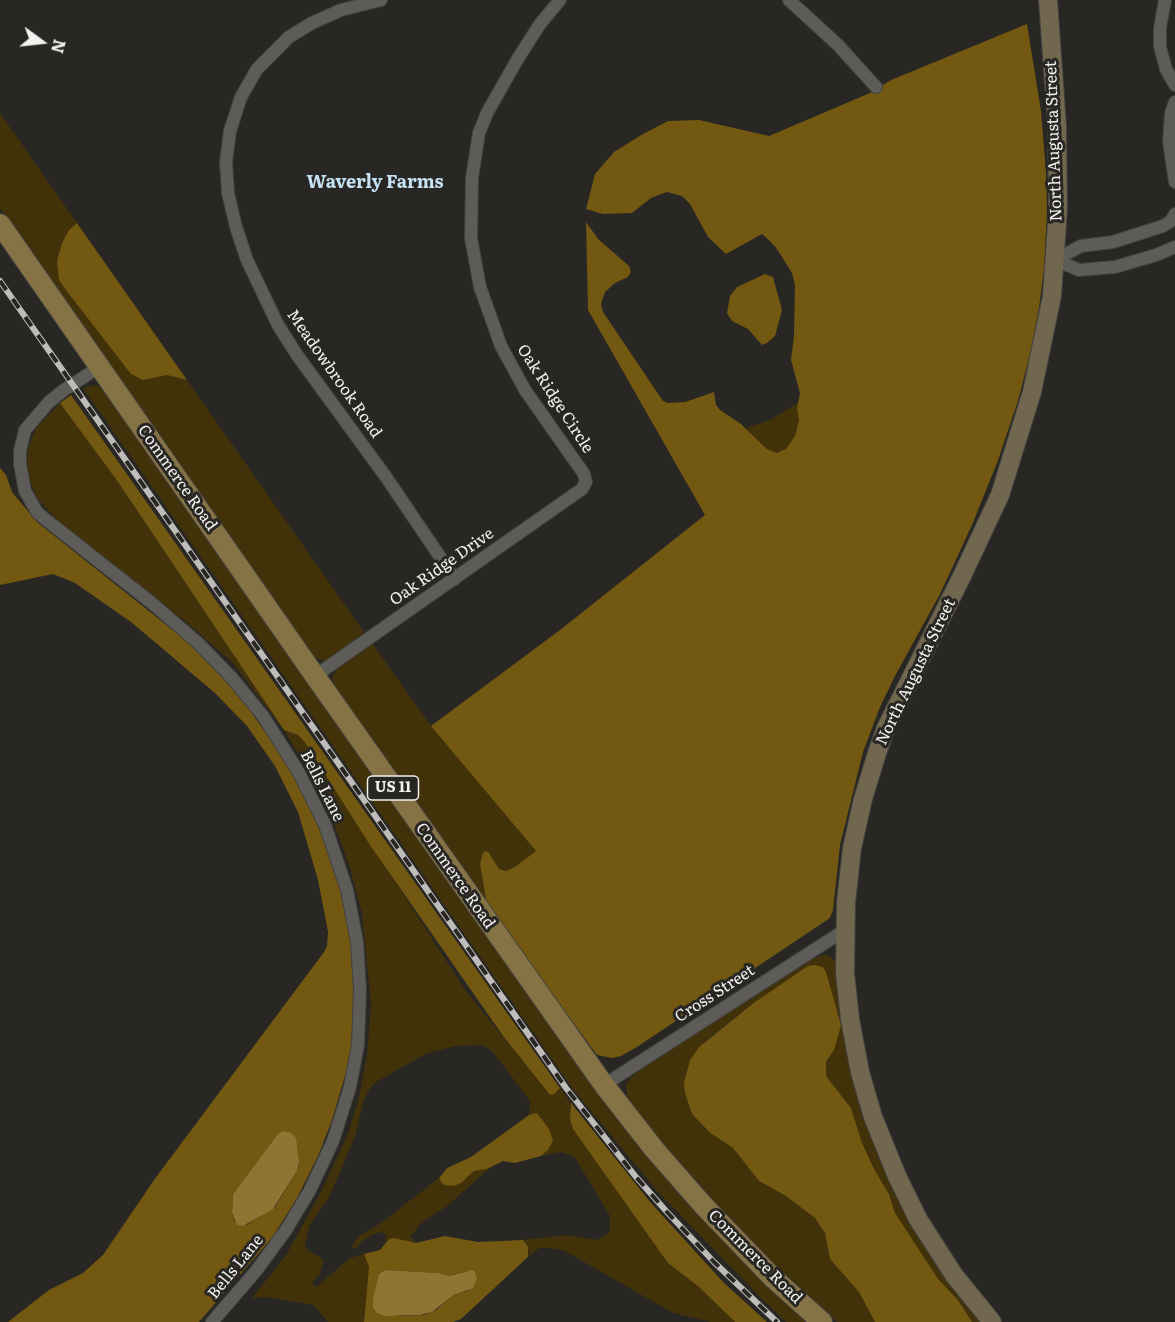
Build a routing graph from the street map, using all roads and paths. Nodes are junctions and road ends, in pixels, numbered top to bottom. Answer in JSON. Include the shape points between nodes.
{"nodes":[{"id":1,"x":381,"y":0,"type":"edge"},
{"id":2,"x":560,"y":0,"type":"edge"},
{"id":3,"x":789,"y":0,"type":"edge"},
{"id":4,"x":1048,"y":0,"type":"edge"},
{"id":5,"x":1165,"y":0,"type":"edge"},
{"id":6,"x":1175,"y":85,"type":"edge"},
{"id":7,"x":876,"y":87,"type":"dead end"},
{"id":8,"x":1175,"y":102,"type":"edge"},
{"id":9,"x":1175,"y":182,"type":"edge"},
{"id":10,"x":1175,"y":214,"type":"edge"},
{"id":11,"x":0,"y":224,"type":"edge"},
{"id":12,"x":1175,"y":247,"type":"edge"},
{"id":13,"x":1055,"y":260,"type":"junction"},
{"id":14,"x":99,"y":367,"type":"junction"},
{"id":15,"x":586,"y":482,"type":"joint"},
{"id":16,"x":455,"y":579,"type":"junction"},
{"id":17,"x":315,"y":676,"type":"junction"},
{"id":18,"x":845,"y":930,"type":"junction"},
{"id":19,"x":604,"y":1085,"type":"junction"},
{"id":20,"x":212,"y":1322,"type":"edge"},
{"id":21,"x":822,"y":1322,"type":"edge"},
{"id":22,"x":992,"y":1322,"type":"edge"}],
"edges":[{"from":1,"to":16,"type":"street","name":"Meadowbrook Road","via":[[312,22],[289,37],[256,69],[241,97],[230,131],[228,193],[247,260],[278,325]]},
{"from":2,"to":15,"type":"street","name":"Oak Ridge Circle","via":[[517,60],[479,133],[472,178],[471,238],[480,287],[501,346],[525,390],[585,474]]},
{"from":3,"to":7,"type":"street"},
{"from":4,"to":13,"type":"main road","name":"North Augusta Street","via":[[1058,160]]},
{"from":5,"to":6,"type":"street","via":[[1160,47]]},
{"from":8,"to":9,"type":"street","via":[[1169,142]]},
{"from":10,"to":13,"type":"street","via":[[1163,226],[1113,242],[1081,246]]},
{"from":11,"to":14,"type":"main road","name":"Commerce Road","number":"US 11"},
{"from":12,"to":13,"type":"street","via":[[1115,267],[1079,270]]},
{"from":13,"to":18,"type":"main road","name":"North Augusta Street","via":[[1052,296],[1032,392],[999,495],[886,728],[869,778],[848,870]]},
{"from":14,"to":17,"type":"main road","name":"Commerce Road","number":"US 11"},
{"from":14,"to":20,"type":"street","name":"Bells Lane","via":[[49,402],[25,430],[20,451],[25,490],[45,519],[198,643],[263,716],[298,771],[325,825],[347,890],[356,934],[358,1045],[333,1141],[286,1230]]},
{"from":15,"to":16,"type":"street","name":"Oak Ridge Drive","via":[[582,489]]},
{"from":16,"to":17,"type":"street","name":"Oak Ridge Drive"},
{"from":17,"to":19,"type":"main road","name":"Commerce Road","number":"US 11"},
{"from":18,"to":19,"type":"street","name":"Cross Street"},
{"from":18,"to":22,"type":"main road","name":"North Augusta Street","via":[[850,1019],[860,1072],[878,1132],[918,1219],[954,1275]]},
{"from":19,"to":21,"type":"main road","name":"Commerce Road","number":"US 11","via":[[703,1206]]}]}
